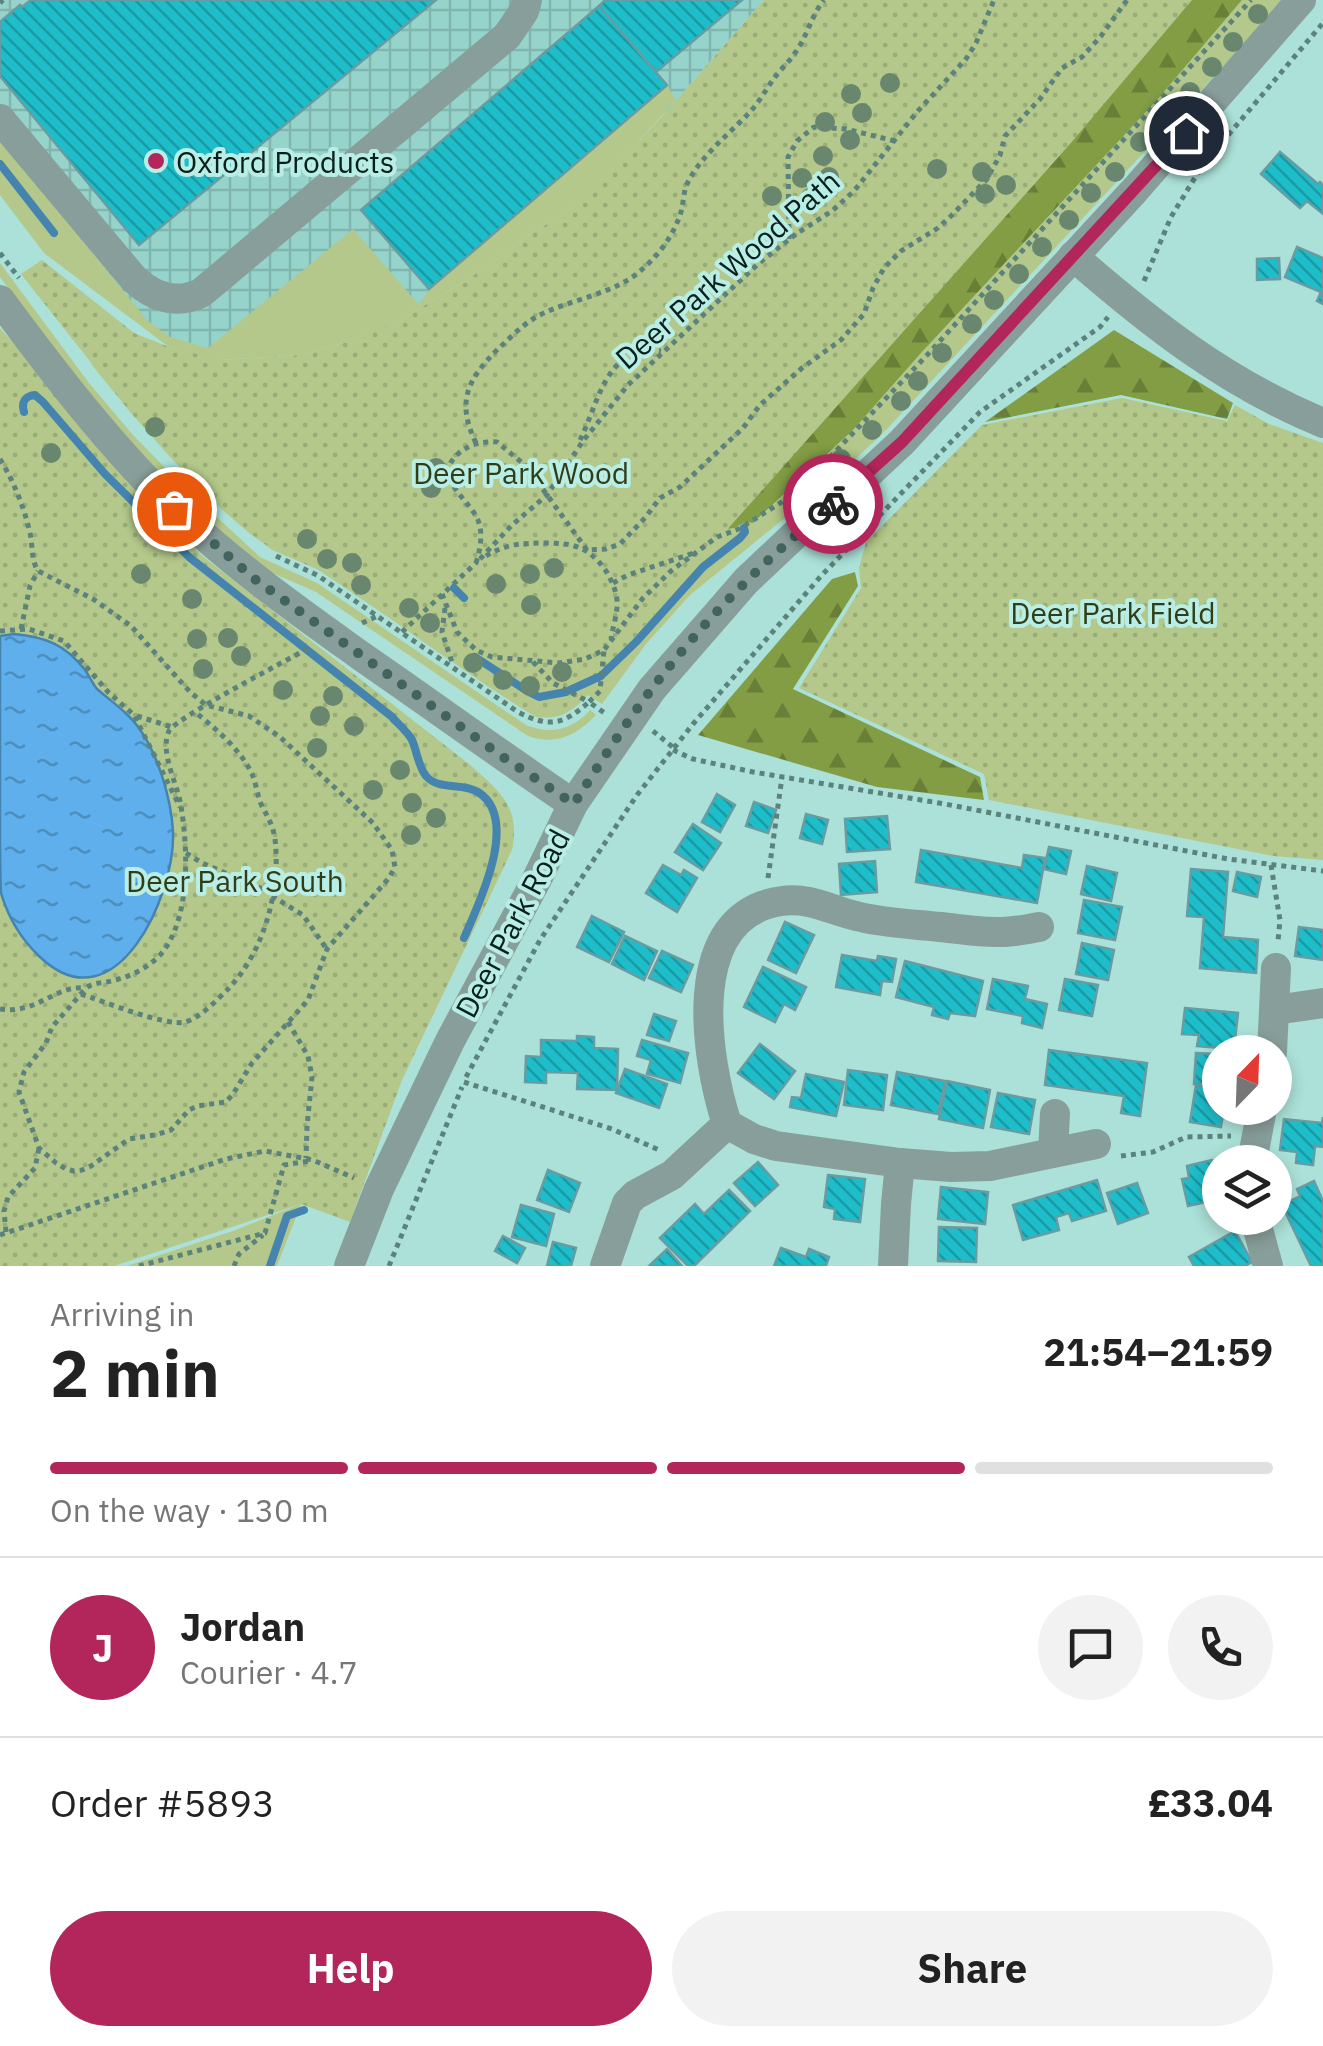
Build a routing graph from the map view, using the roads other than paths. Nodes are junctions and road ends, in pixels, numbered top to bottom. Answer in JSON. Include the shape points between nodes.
{"nodes":[{"id":1,"x":527,"y":0,"type":"edge"},
{"id":2,"x":1300,"y":0,"type":"edge"},
{"id":3,"x":0,"y":118,"type":"edge"},
{"id":4,"x":1073,"y":256,"type":"junction"},
{"id":5,"x":10,"y":290,"type":"edge"},
{"id":6,"x":1323,"y":423,"type":"edge"},
{"id":7,"x":574,"y":804,"type":"junction"},
{"id":8,"x":1039,"y":927,"type":"dead end"},
{"id":9,"x":1276,"y":968,"type":"road end"},
{"id":10,"x":1323,"y":1003,"type":"edge"},
{"id":11,"x":1276,"y":1010,"type":"junction"},
{"id":12,"x":1274,"y":1035,"type":"edge"},
{"id":13,"x":1055,"y":1114,"type":"dead end"},
{"id":14,"x":726,"y":1124,"type":"junction"},
{"id":15,"x":1096,"y":1144,"type":"road end"},
{"id":16,"x":1053,"y":1152,"type":"junction"},
{"id":17,"x":900,"y":1163,"type":"junction"},
{"id":18,"x":1260,"y":1235,"type":"edge"},
{"id":19,"x":349,"y":1266,"type":"edge"},
{"id":20,"x":605,"y":1266,"type":"edge"},
{"id":21,"x":893,"y":1266,"type":"edge"},
{"id":22,"x":1268,"y":1266,"type":"edge"}],
"edges":[{"from":1,"to":3,"type":"street","via":[[506,36],[201,293],[185,299],[140,285]]},
{"from":2,"to":4,"type":"street","name":"Deer Park Road"},
{"from":4,"to":6,"type":"street","via":[[1218,370]]},
{"from":4,"to":7,"type":"street","name":"Deer Park Road","via":[[902,442],[746,582],[652,689]]},
{"from":5,"to":7,"type":"street","via":[[86,414],[174,509],[256,580]]},
{"from":7,"to":19,"type":"street","name":"Deer Park Road","via":[[378,1189]]},
{"from":8,"to":14,"type":"street","via":[[1002,932],[883,922],[804,900],[764,905],[744,917],[720,944],[709,991],[715,1081]]},
{"from":9,"to":11,"type":"street"},
{"from":10,"to":11,"type":"street"},
{"from":11,"to":12,"type":"street"},
{"from":13,"to":16,"type":"street"},
{"from":14,"to":17,"type":"street","via":[[776,1146]]},
{"from":14,"to":20,"type":"street","via":[[688,1162],[626,1203]]},
{"from":15,"to":16,"type":"street"},
{"from":16,"to":17,"type":"street","via":[[990,1166]]},
{"from":17,"to":21,"type":"street"},
{"from":18,"to":22,"type":"street"}]}
